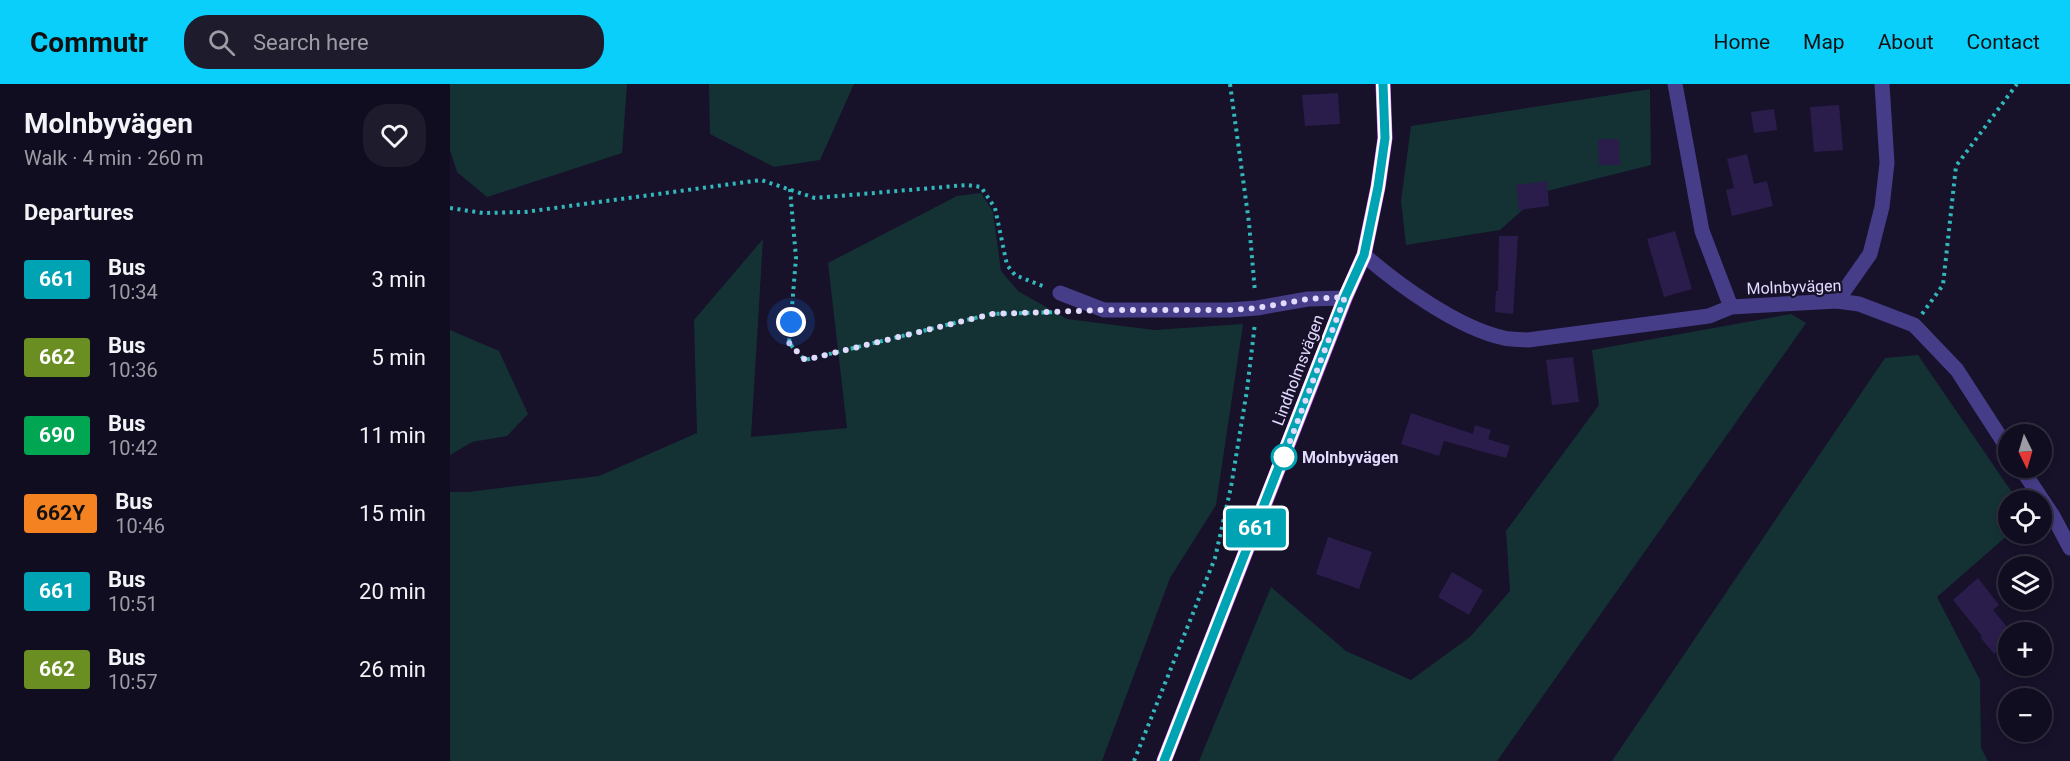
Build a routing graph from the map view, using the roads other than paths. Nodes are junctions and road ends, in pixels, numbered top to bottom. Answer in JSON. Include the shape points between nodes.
{"nodes":[{"id":1,"x":1383,"y":84,"type":"edge"},
{"id":2,"x":1675,"y":84,"type":"edge"},
{"id":3,"x":1882,"y":84,"type":"edge"},
{"id":4,"x":1364,"y":255,"type":"junction"},
{"id":5,"x":1060,"y":293,"type":"road end"},
{"id":6,"x":1345,"y":297,"type":"junction"},
{"id":7,"x":1838,"y":301,"type":"junction"},
{"id":8,"x":1731,"y":307,"type":"junction"},
{"id":9,"x":1998,"y":434,"type":"edge"},
{"id":10,"x":2028,"y":478,"type":"edge"},
{"id":11,"x":2070,"y":548,"type":"edge"},
{"id":12,"x":1164,"y":761,"type":"edge"}],
"edges":[{"from":1,"to":4,"type":"main road","name":"Lindholmsvägen","via":[[1385,138]]},
{"from":2,"to":8,"type":"street","name":"Molnbyvägen","via":[[1702,231]]},
{"from":3,"to":7,"type":"street","via":[[1887,163],[1882,207],[1870,254]]},
{"from":4,"to":6,"type":"main road","name":"Lindholmsvägen"},
{"from":4,"to":8,"type":"street","name":"Molnbyvägen","via":[[1397,283],[1441,310],[1506,339],[1528,340],[1709,316]]},
{"from":5,"to":6,"type":"street","via":[[1104,310],[1257,308]]},
{"from":6,"to":12,"type":"main road","name":"Lindholmsvägen"},
{"from":7,"to":8,"type":"street","name":"Molnbyvägen"},
{"from":7,"to":9,"type":"street","name":"Molnbyvägen","via":[[1859,304],[1914,325],[1957,370]]},
{"from":10,"to":11,"type":"street"}]}
